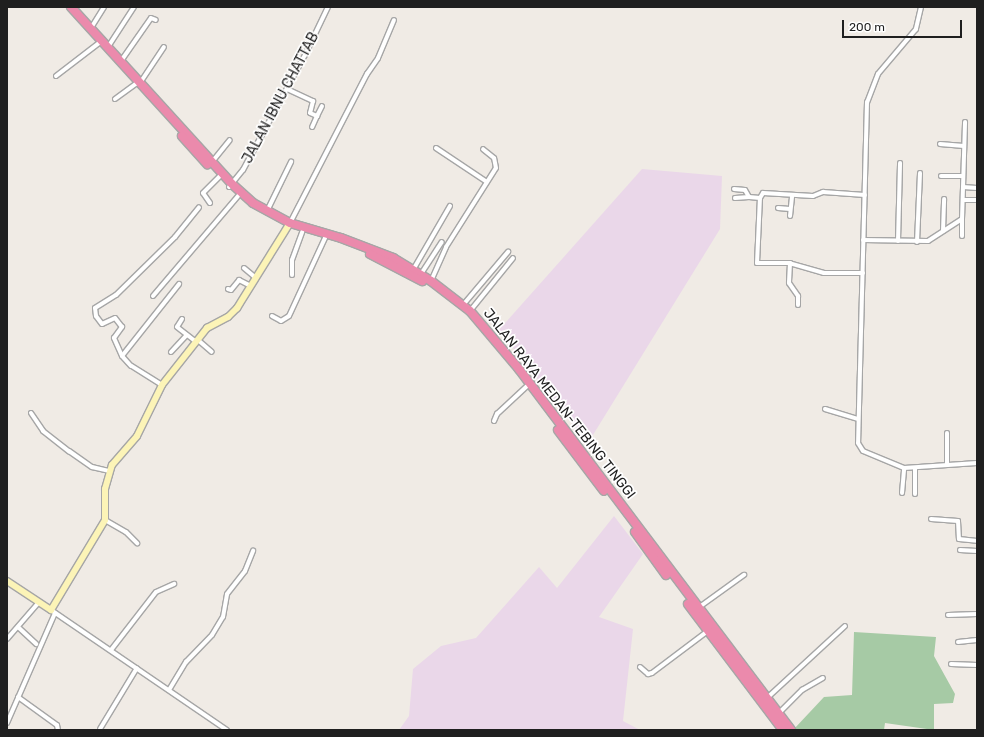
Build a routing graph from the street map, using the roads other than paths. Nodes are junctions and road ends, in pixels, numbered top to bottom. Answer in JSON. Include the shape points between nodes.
{"nodes":[{"id":1,"x":65,"y":7,"type":"edge"},
{"id":2,"x":71,"y":7,"type":"edge"},
{"id":3,"x":104,"y":7,"type":"edge"},
{"id":4,"x":134,"y":7,"type":"edge"},
{"id":5,"x":328,"y":7,"type":"edge"},
{"id":6,"x":921,"y":7,"type":"edge"},
{"id":7,"x":156,"y":20,"type":"dead end"},
{"id":8,"x":394,"y":20,"type":"dead end"},
{"id":9,"x":91,"y":28,"type":"junction"},
{"id":10,"x":99,"y":43,"type":"junction"},
{"id":11,"x":108,"y":47,"type":"junction"},
{"id":12,"x":164,"y":47,"type":"dead end"},
{"id":13,"x":121,"y":61,"type":"junction"},
{"id":14,"x":56,"y":76,"type":"dead end"},
{"id":15,"x":138,"y":83,"type":"junction"},
{"id":16,"x":287,"y":89,"type":"junction"},
{"id":17,"x":115,"y":99,"type":"dead end"},
{"id":18,"x":322,"y":106,"type":"dead end"},
{"id":19,"x":317,"y":116,"type":"junction"},
{"id":20,"x":965,"y":122,"type":"dead end"},
{"id":21,"x":312,"y":126,"type":"dead end"},
{"id":22,"x":230,"y":140,"type":"dead end"},
{"id":23,"x":940,"y":144,"type":"dead end"},
{"id":24,"x":964,"y":146,"type":"junction"},
{"id":25,"x":436,"y":148,"type":"dead end"},
{"id":26,"x":483,"y":149,"type":"dead end"},
{"id":27,"x":212,"y":162,"type":"junction"},
{"id":28,"x":291,"y":162,"type":"dead end"},
{"id":29,"x":900,"y":163,"type":"dead end"},
{"id":30,"x":920,"y":173,"type":"dead end"},
{"id":31,"x":941,"y":176,"type":"dead end"},
{"id":32,"x":963,"y":176,"type":"junction"},
{"id":33,"x":219,"y":177,"type":"junction"},
{"id":34,"x":487,"y":182,"type":"junction"},
{"id":35,"x":231,"y":186,"type":"junction"},
{"id":36,"x":963,"y":187,"type":"junction"},
{"id":37,"x":977,"y":188,"type":"edge"},
{"id":38,"x":734,"y":189,"type":"dead end"},
{"id":39,"x":864,"y":195,"type":"junction"},
{"id":40,"x":238,"y":196,"type":"junction"},
{"id":41,"x":792,"y":196,"type":"junction"},
{"id":42,"x":749,"y":197,"type":"junction"},
{"id":43,"x":734,"y":198,"type":"dead end"},
{"id":44,"x":760,"y":198,"type":"junction"},
{"id":45,"x":944,"y":198,"type":"dead end"},
{"id":46,"x":963,"y":200,"type":"junction"},
{"id":47,"x":977,"y":200,"type":"edge"},
{"id":48,"x":210,"y":203,"type":"dead end"},
{"id":49,"x":450,"y":206,"type":"dead end"},
{"id":50,"x":199,"y":207,"type":"dead end"},
{"id":51,"x":778,"y":208,"type":"dead end"},
{"id":52,"x":790,"y":209,"type":"junction"},
{"id":53,"x":267,"y":211,"type":"junction"},
{"id":54,"x":790,"y":216,"type":"dead end"},
{"id":55,"x":962,"y":219,"type":"junction"},
{"id":56,"x":289,"y":225,"type":"junction"},
{"id":57,"x":943,"y":231,"type":"junction"},
{"id":58,"x":302,"y":232,"type":"junction"},
{"id":59,"x":962,"y":236,"type":"dead end"},
{"id":60,"x":325,"y":238,"type":"junction"},
{"id":61,"x":864,"y":240,"type":"junction"},
{"id":62,"x":898,"y":241,"type":"junction"},
{"id":63,"x":442,"y":242,"type":"dead end"},
{"id":64,"x":917,"y":242,"type":"junction"},
{"id":65,"x":508,"y":252,"type":"dead end"},
{"id":66,"x":513,"y":258,"type":"dead end"},
{"id":67,"x":790,"y":264,"type":"junction"},
{"id":68,"x":244,"y":268,"type":"dead end"},
{"id":69,"x":413,"y":270,"type":"junction"},
{"id":70,"x":863,"y":273,"type":"junction"},
{"id":71,"x":421,"y":274,"type":"junction"},
{"id":72,"x":292,"y":275,"type":"dead end"},
{"id":73,"x":256,"y":278,"type":"junction"},
{"id":74,"x":431,"y":281,"type":"junction"},
{"id":75,"x":178,"y":284,"type":"dead end"},
{"id":76,"x":251,"y":286,"type":"junction"},
{"id":77,"x":228,"y":289,"type":"dead end"},
{"id":78,"x":153,"y":296,"type":"dead end"},
{"id":79,"x":463,"y":305,"type":"junction"},
{"id":80,"x":798,"y":305,"type":"dead end"},
{"id":81,"x":470,"y":311,"type":"junction"},
{"id":82,"x":272,"y":316,"type":"dead end"},
{"id":83,"x":182,"y":319,"type":"dead end"},
{"id":84,"x":187,"y":335,"type":"junction"},
{"id":85,"x":197,"y":341,"type":"junction"},
{"id":86,"x":171,"y":352,"type":"dead end"},
{"id":87,"x":212,"y":352,"type":"dead end"},
{"id":88,"x":122,"y":356,"type":"junction"},
{"id":89,"x":162,"y":385,"type":"junction"},
{"id":90,"x":526,"y":387,"type":"junction"},
{"id":91,"x":824,"y":409,"type":"dead end"},
{"id":92,"x":31,"y":413,"type":"dead end"},
{"id":93,"x":858,"y":419,"type":"junction"},
{"id":94,"x":494,"y":421,"type":"dead end"},
{"id":95,"x":947,"y":433,"type":"dead end"},
{"id":96,"x":977,"y":463,"type":"edge"},
{"id":97,"x":947,"y":464,"type":"junction"},
{"id":98,"x":904,"y":468,"type":"junction"},
{"id":99,"x":915,"y":468,"type":"junction"},
{"id":100,"x":109,"y":471,"type":"junction"},
{"id":101,"x":902,"y":493,"type":"dead end"},
{"id":102,"x":915,"y":494,"type":"dead end"},
{"id":103,"x":931,"y":519,"type":"dead end"},
{"id":104,"x":105,"y":520,"type":"junction"},
{"id":105,"x":977,"y":541,"type":"edge"},
{"id":106,"x":137,"y":543,"type":"dead end"},
{"id":107,"x":960,"y":550,"type":"dead end"},
{"id":108,"x":253,"y":551,"type":"dead end"},
{"id":109,"x":977,"y":552,"type":"edge"},
{"id":110,"x":744,"y":575,"type":"dead end"},
{"id":111,"x":7,"y":581,"type":"edge"},
{"id":112,"x":174,"y":584,"type":"dead end"},
{"id":113,"x":39,"y":602,"type":"junction"},
{"id":114,"x":698,"y":608,"type":"junction"},
{"id":115,"x":53,"y":611,"type":"junction"},
{"id":116,"x":977,"y":614,"type":"edge"},
{"id":117,"x":948,"y":615,"type":"dead end"},
{"id":118,"x":845,"y":626,"type":"dead end"},
{"id":119,"x":18,"y":627,"type":"junction"},
{"id":120,"x":708,"y":631,"type":"junction"},
{"id":121,"x":7,"y":639,"type":"edge"},
{"id":122,"x":977,"y":640,"type":"edge"},
{"id":123,"x":958,"y":642,"type":"dead end"},
{"id":124,"x":36,"y":644,"type":"dead end"},
{"id":125,"x":111,"y":650,"type":"junction"},
{"id":126,"x":951,"y":664,"type":"dead end"},
{"id":127,"x":977,"y":665,"type":"edge"},
{"id":128,"x":640,"y":667,"type":"dead end"},
{"id":129,"x":137,"y":668,"type":"junction"},
{"id":130,"x":823,"y":678,"type":"dead end"},
{"id":131,"x":169,"y":690,"type":"junction"},
{"id":132,"x":18,"y":697,"type":"junction"},
{"id":133,"x":767,"y":698,"type":"junction"},
{"id":134,"x":7,"y":710,"type":"edge"},
{"id":135,"x":11,"y":712,"type":"junction"},
{"id":136,"x":779,"y":714,"type":"junction"},
{"id":137,"x":7,"y":723,"type":"edge"},
{"id":138,"x":100,"y":729,"type":"dead end"},
{"id":139,"x":58,"y":730,"type":"edge"},
{"id":140,"x":227,"y":730,"type":"edge"},
{"id":141,"x":783,"y":730,"type":"edge"},
{"id":142,"x":791,"y":730,"type":"edge"}],
"edges":[{"from":1,"to":10,"type":"highway","name":"JALAN RAYA MEDAN-TEBING TINGGI"},
{"from":2,"to":9,"type":"highway","name":"JALAN RAYA MEDAN-TEBING TINGGI"},
{"from":3,"to":9,"type":"street"},
{"from":4,"to":11,"type":"street"},
{"from":5,"to":16,"type":"street","name":"JALAN IBNU CHATTAB"},
{"from":6,"to":39,"type":"street","via":[[916,29],[871,86],[866,115]]},
{"from":7,"to":13,"type":"street","via":[[151,18]]},
{"from":8,"to":56,"type":"street","via":[[378,58],[367,74]]},
{"from":9,"to":11,"type":"highway","name":"JALAN RAYA MEDAN-TEBING TINGGI"},
{"from":10,"to":14,"type":"street"},
{"from":10,"to":15,"type":"highway","name":"JALAN RAYA MEDAN-TEBING TINGGI"},
{"from":11,"to":13,"type":"highway","name":"JALAN RAYA MEDAN-TEBING TINGGI"},
{"from":12,"to":15,"type":"street"},
{"from":13,"to":15,"type":"highway","name":"JALAN RAYA MEDAN-TEBING TINGGI"},
{"from":15,"to":17,"type":"street"},
{"from":15,"to":27,"type":"highway","name":"JALAN RAYA MEDAN-TEBING TINGGI"},
{"from":15,"to":33,"type":"highway","name":"JALAN RAYA MEDAN-TEBING TINGGI"},
{"from":16,"to":19,"type":"street","via":[[313,101],[310,113]]},
{"from":16,"to":35,"type":"street","name":"JALAN IBNU CHATTAB","via":[[243,170]]},
{"from":18,"to":19,"type":"street"},
{"from":19,"to":21,"type":"street"},
{"from":20,"to":24,"type":"street"},
{"from":22,"to":27,"type":"street"},
{"from":23,"to":24,"type":"street"},
{"from":24,"to":32,"type":"street"},
{"from":25,"to":34,"type":"street"},
{"from":26,"to":34,"type":"street","via":[[497,163]]},
{"from":27,"to":35,"type":"highway","name":"JALAN RAYA MEDAN-TEBING TINGGI"},
{"from":28,"to":53,"type":"street"},
{"from":29,"to":62,"type":"street"},
{"from":30,"to":64,"type":"street"},
{"from":31,"to":32,"type":"street"},
{"from":32,"to":36,"type":"street"},
{"from":33,"to":35,"type":"highway","name":"JALAN RAYA MEDAN-TEBING TINGGI"},
{"from":33,"to":48,"type":"street","via":[[203,193]]},
{"from":34,"to":74,"type":"street","via":[[446,247]]},
{"from":35,"to":40,"type":"highway","name":"JALAN RAYA MEDAN-TEBING TINGGI"},
{"from":35,"to":53,"type":"highway","name":"JALAN RAYA MEDAN-TEBING TINGGI"},
{"from":36,"to":37,"type":"street"},
{"from":36,"to":46,"type":"street"},
{"from":38,"to":42,"type":"street","via":[[745,190]]},
{"from":39,"to":41,"type":"street","via":[[823,192],[813,196]]},
{"from":39,"to":61,"type":"street"},
{"from":40,"to":56,"type":"highway","name":"JALAN RAYA MEDAN-TEBING TINGGI","via":[[265,216]]},
{"from":40,"to":78,"type":"street"},
{"from":41,"to":44,"type":"street","via":[[765,193]]},
{"from":41,"to":52,"type":"street"},
{"from":42,"to":43,"type":"street"},
{"from":42,"to":44,"type":"street"},
{"from":44,"to":67,"type":"street","via":[[757,263]]},
{"from":45,"to":57,"type":"street"},
{"from":46,"to":47,"type":"street"},
{"from":46,"to":55,"type":"street"},
{"from":49,"to":69,"type":"street"},
{"from":50,"to":88,"type":"street","via":[[175,237],[116,295],[95,308],[96,316],[103,325],[115,318],[122,327],[114,338]]},
{"from":51,"to":52,"type":"street"},
{"from":52,"to":54,"type":"street"},
{"from":53,"to":56,"type":"highway","name":"JALAN RAYA MEDAN-TEBING TINGGI"},
{"from":55,"to":57,"type":"street"},
{"from":55,"to":59,"type":"street"},
{"from":56,"to":58,"type":"highway","name":"JALAN RAYA MEDAN-TEBING TINGGI"},
{"from":56,"to":69,"type":"highway","name":"JALAN RAYA MEDAN-TEBING TINGGI","via":[[375,251]]},
{"from":56,"to":73,"type":"street"},
{"from":57,"to":64,"type":"street","via":[[931,240]]},
{"from":58,"to":60,"type":"highway","name":"JALAN RAYA MEDAN-TEBING TINGGI"},
{"from":58,"to":72,"type":"street","via":[[292,260]]},
{"from":60,"to":82,"type":"street","via":[[289,316],[281,321]]},
{"from":60,"to":90,"type":"highway","name":"JALAN RAYA MEDAN-TEBING TINGGI","via":[[373,255],[447,298],[485,334]]},
{"from":61,"to":62,"type":"street"},
{"from":61,"to":70,"type":"street"},
{"from":62,"to":64,"type":"street"},
{"from":63,"to":71,"type":"street"},
{"from":65,"to":79,"type":"street"},
{"from":66,"to":81,"type":"street"},
{"from":67,"to":70,"type":"street","via":[[820,273]]},
{"from":67,"to":80,"type":"street","via":[[789,285],[798,296]]},
{"from":68,"to":73,"type":"street"},
{"from":69,"to":71,"type":"highway","name":"JALAN RAYA MEDAN-TEBING TINGGI"},
{"from":70,"to":93,"type":"street"},
{"from":71,"to":74,"type":"highway","name":"JALAN RAYA MEDAN-TEBING TINGGI"},
{"from":73,"to":76,"type":"street"},
{"from":74,"to":79,"type":"highway","name":"JALAN RAYA MEDAN-TEBING TINGGI"},
{"from":75,"to":88,"type":"street"},
{"from":76,"to":77,"type":"street","via":[[239,280],[231,290]]},
{"from":76,"to":85,"type":"street","via":[[235,312],[210,325]]},
{"from":79,"to":81,"type":"highway","name":"JALAN RAYA MEDAN-TEBING TINGGI"},
{"from":81,"to":114,"type":"highway","name":"JALAN RAYA MEDAN-TEBING TINGGI","via":[[519,369]]},
{"from":83,"to":84,"type":"street","via":[[177,326]]},
{"from":84,"to":85,"type":"street"},
{"from":84,"to":86,"type":"street"},
{"from":85,"to":87,"type":"street"},
{"from":85,"to":89,"type":"street"},
{"from":88,"to":89,"type":"street","via":[[131,366]]},
{"from":89,"to":100,"type":"street","via":[[137,436]]},
{"from":90,"to":94,"type":"street","via":[[497,414]]},
{"from":90,"to":120,"type":"highway","name":"JALAN RAYA MEDAN-TEBING TINGGI"},
{"from":91,"to":93,"type":"street"},
{"from":92,"to":100,"type":"street","via":[[44,431],[69,451],[92,466]]},
{"from":93,"to":98,"type":"street","via":[[859,448]]},
{"from":95,"to":97,"type":"street"},
{"from":96,"to":97,"type":"street"},
{"from":97,"to":99,"type":"street"},
{"from":98,"to":99,"type":"street"},
{"from":98,"to":101,"type":"street"},
{"from":99,"to":102,"type":"street"},
{"from":100,"to":104,"type":"street","via":[[105,489]]},
{"from":103,"to":105,"type":"street","via":[[958,521],[959,539]]},
{"from":104,"to":106,"type":"street","via":[[126,532]]},
{"from":104,"to":115,"type":"street"},
{"from":107,"to":109,"type":"street"},
{"from":108,"to":131,"type":"street","via":[[245,571],[227,594],[223,617],[212,636],[186,662]]},
{"from":110,"to":114,"type":"street"},
{"from":111,"to":113,"type":"street"},
{"from":112,"to":125,"type":"street","via":[[156,592]]},
{"from":113,"to":115,"type":"street"},
{"from":113,"to":119,"type":"street"},
{"from":114,"to":133,"type":"highway","name":"JALAN RAYA MEDAN-TEBING TINGGI"},
{"from":115,"to":125,"type":"street"},
{"from":115,"to":132,"type":"street"},
{"from":116,"to":117,"type":"street"},
{"from":118,"to":133,"type":"street"},
{"from":119,"to":121,"type":"street"},
{"from":119,"to":124,"type":"street"},
{"from":120,"to":128,"type":"street","via":[[652,673],[648,674]]},
{"from":120,"to":141,"type":"highway","name":"JALAN RAYA MEDAN-TEBING TINGGI"},
{"from":122,"to":123,"type":"street"},
{"from":125,"to":129,"type":"street"},
{"from":126,"to":127,"type":"street"},
{"from":129,"to":131,"type":"street"},
{"from":129,"to":138,"type":"street"},
{"from":130,"to":136,"type":"street","via":[[802,690]]},
{"from":131,"to":140,"type":"street"},
{"from":132,"to":135,"type":"street"},
{"from":132,"to":139,"type":"street","via":[[56,725]]},
{"from":133,"to":136,"type":"highway","name":"JALAN RAYA MEDAN-TEBING TINGGI"},
{"from":134,"to":135,"type":"street"},
{"from":135,"to":137,"type":"street"},
{"from":136,"to":142,"type":"highway","name":"JALAN RAYA MEDAN-TEBING TINGGI"}]}
